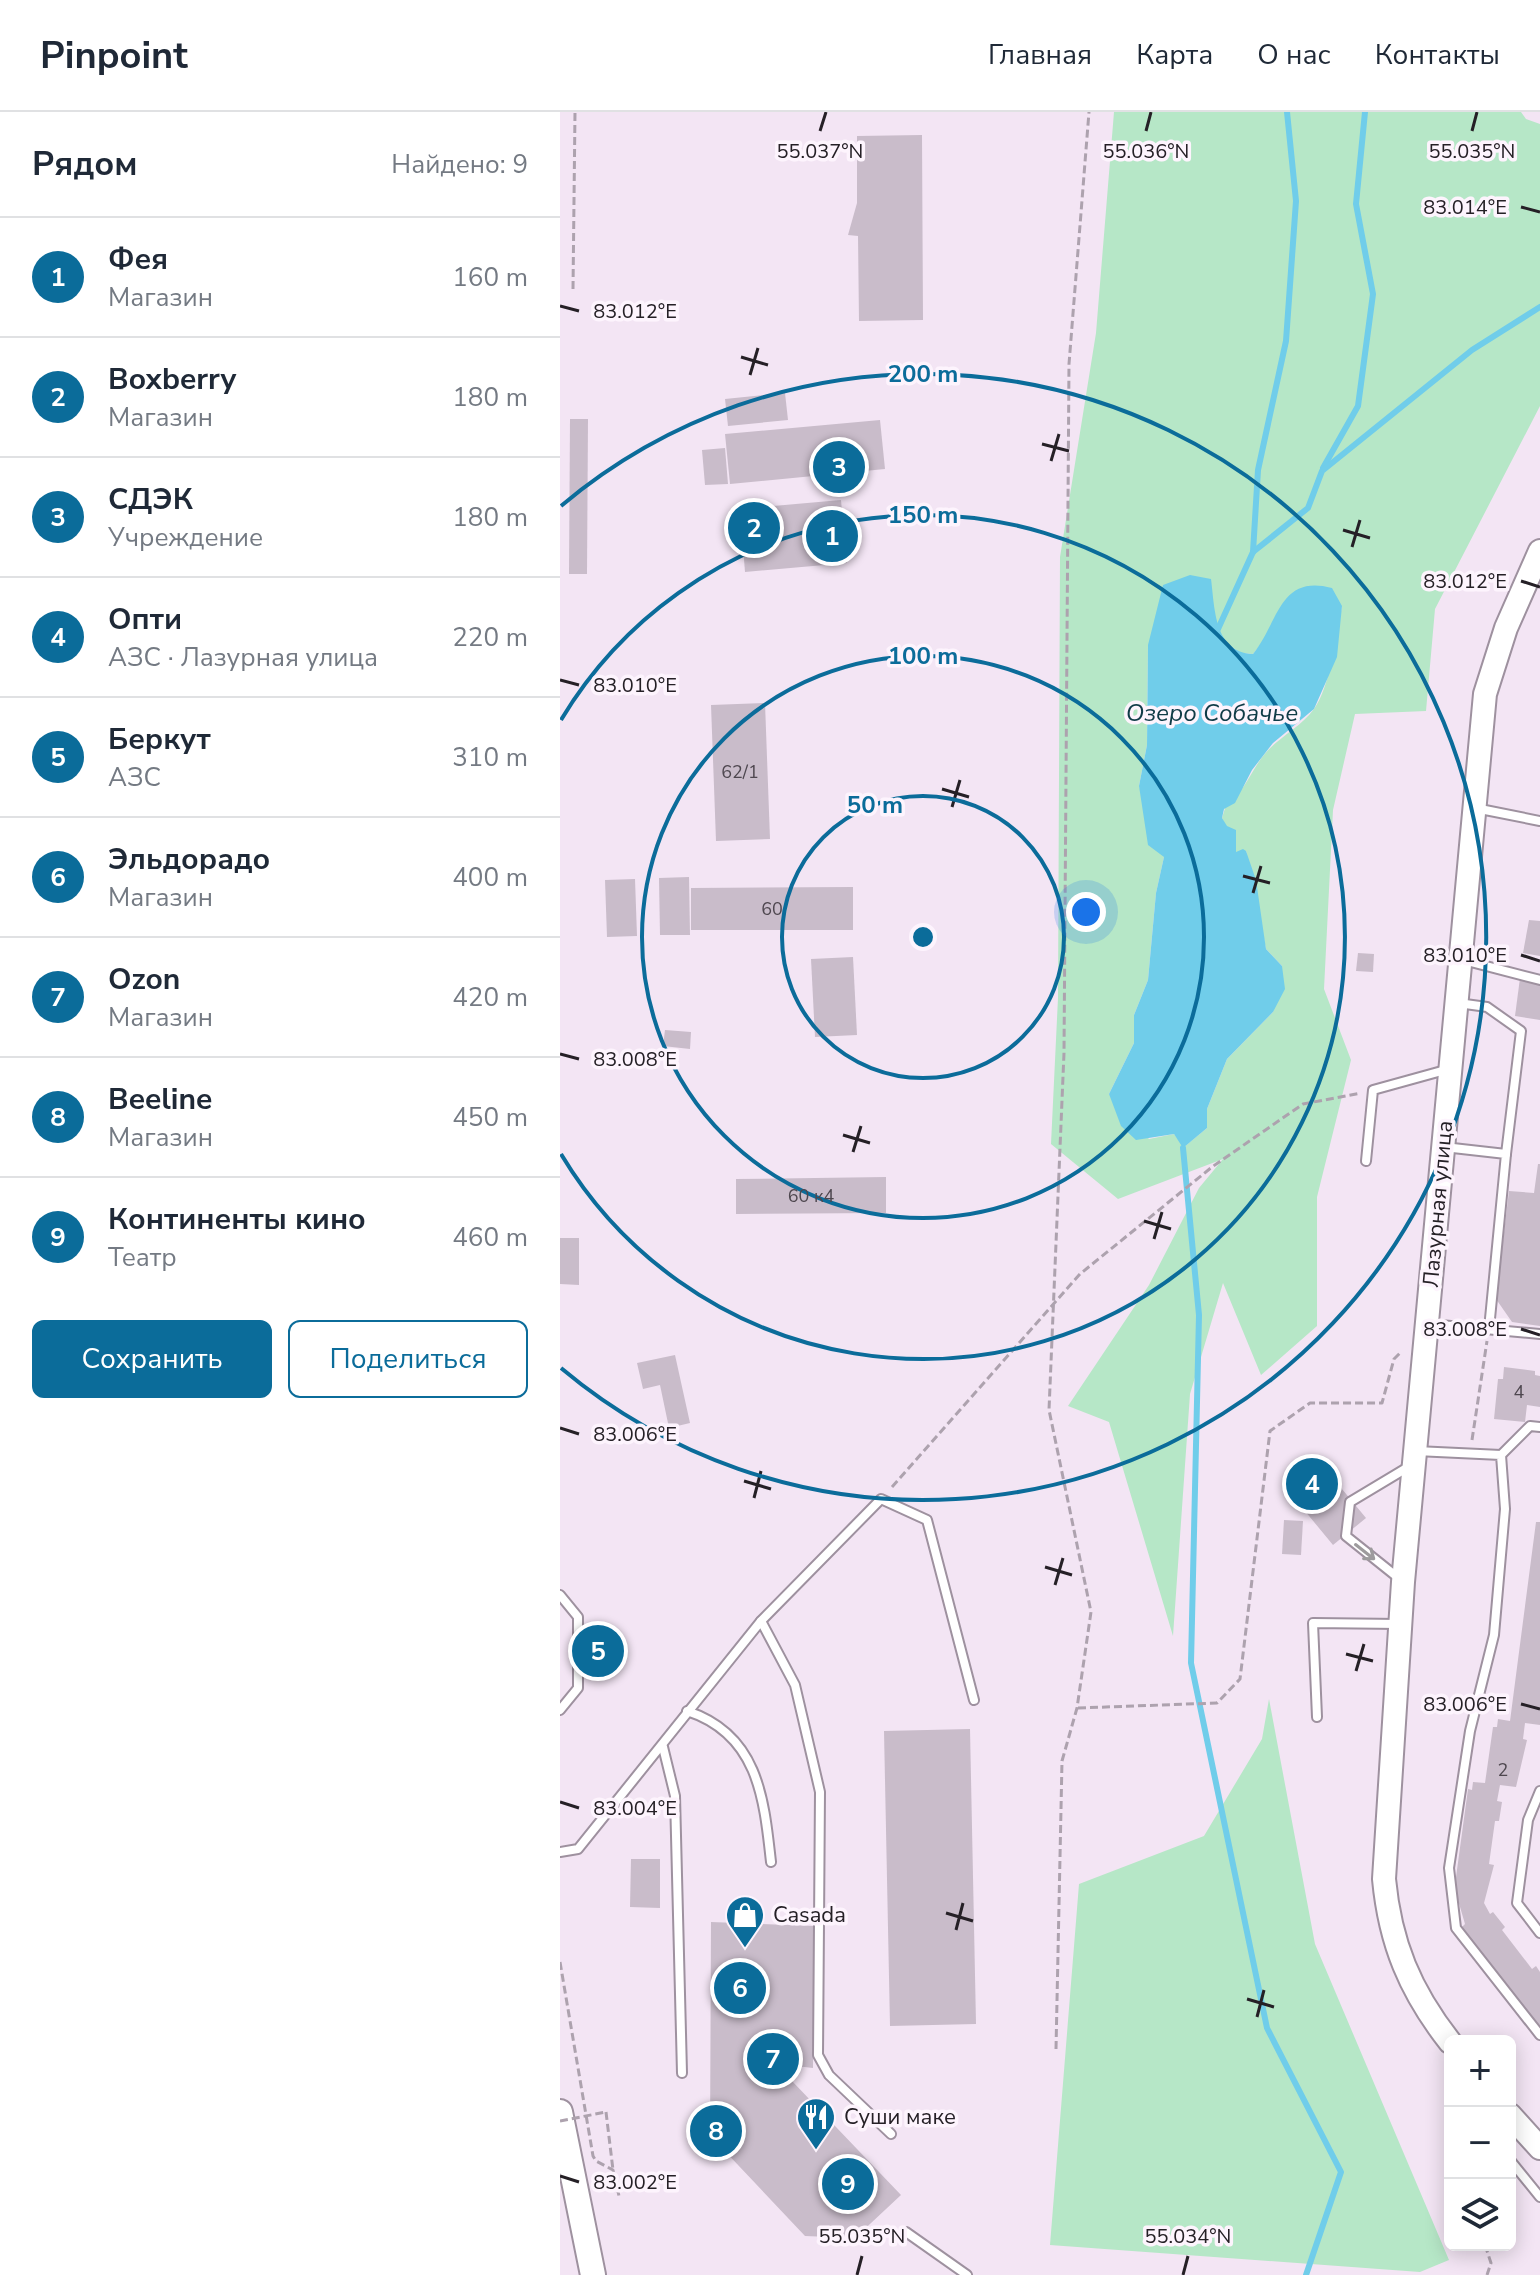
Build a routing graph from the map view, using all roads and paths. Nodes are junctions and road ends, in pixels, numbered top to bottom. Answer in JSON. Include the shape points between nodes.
{"nodes":[{"id":1,"x":575,"y":112,"type":"edge"},
{"id":2,"x":1089,"y":112,"type":"edge"},
{"id":3,"x":573,"y":289,"type":"dead end"},
{"id":4,"x":1540,"y":551,"type":"edge"},
{"id":5,"x":1474,"y":808,"type":"junction"},
{"id":6,"x":1540,"y":821,"type":"edge"},
{"id":7,"x":1461,"y":959,"type":"junction"},
{"id":8,"x":1540,"y":980,"type":"edge"},
{"id":9,"x":1457,"y":1003,"type":"junction"},
{"id":10,"x":1450,"y":1069,"type":"junction"},
{"id":11,"x":1373,"y":1090,"type":"junction"},
{"id":12,"x":1443,"y":1147,"type":"junction"},
{"id":13,"x":1506,"y":1154,"type":"junction"},
{"id":14,"x":1366,"y":1161,"type":"dead end"},
{"id":15,"x":1055,"y":1305,"type":"junction"},
{"id":16,"x":1427,"y":1324,"type":"junction"},
{"id":17,"x":1489,"y":1329,"type":"junction"},
{"id":18,"x":1540,"y":1334,"type":"edge"},
{"id":19,"x":1540,"y":1427,"type":"edge"},
{"id":20,"x":1470,"y":1454,"type":"junction"},
{"id":21,"x":1501,"y":1455,"type":"junction"},
{"id":22,"x":1415,"y":1457,"type":"junction"},
{"id":23,"x":881,"y":1499,"type":"junction"},
{"id":24,"x":1403,"y":1582,"type":"junction"},
{"id":25,"x":560,"y":1595,"type":"edge"},
{"id":26,"x":761,"y":1621,"type":"junction"},
{"id":27,"x":1400,"y":1624,"type":"junction"},
{"id":28,"x":974,"y":1700,"type":"dead end"},
{"id":29,"x":1077,"y":1708,"type":"junction"},
{"id":30,"x":560,"y":1710,"type":"edge"},
{"id":31,"x":687,"y":1711,"type":"junction"},
{"id":32,"x":1317,"y":1717,"type":"dead end"},
{"id":33,"x":663,"y":1747,"type":"junction"},
{"id":34,"x":1540,"y":1791,"type":"edge"},
{"id":35,"x":560,"y":1852,"type":"edge"},
{"id":36,"x":771,"y":1862,"type":"dead end"},
{"id":37,"x":1540,"y":1933,"type":"edge"},
{"id":38,"x":560,"y":1962,"type":"edge"},
{"id":39,"x":1444,"y":2035,"type":"edge"},
{"id":40,"x":1540,"y":2035,"type":"edge"},
{"id":41,"x":1056,"y":2049,"type":"dead end"},
{"id":42,"x":682,"y":2073,"type":"dead end"},
{"id":43,"x":560,"y":2112,"type":"edge"},
{"id":44,"x":560,"y":2121,"type":"edge"},
{"id":45,"x":1516,"y":2122,"type":"edge"},
{"id":46,"x":891,"y":2134,"type":"dead end"},
{"id":47,"x":1540,"y":2148,"type":"edge"},
{"id":48,"x":1516,"y":2167,"type":"edge"},
{"id":49,"x":613,"y":2170,"type":"junction"},
{"id":50,"x":619,"y":2196,"type":"dead end"},
{"id":51,"x":1540,"y":2197,"type":"edge"},
{"id":52,"x":906,"y":2232,"type":"dead end"},
{"id":53,"x":1487,"y":2251,"type":"edge"},
{"id":54,"x":593,"y":2275,"type":"edge"},
{"id":55,"x":967,"y":2275,"type":"edge"},
{"id":56,"x":1487,"y":2275,"type":"edge"}],
"edges":[{"from":1,"to":3,"type":"path"},
{"from":2,"to":15,"type":"path","via":[[1069,364],[1064,1053]]},
{"from":4,"to":5,"type":"street","name":"Лазурная улица","via":[[1506,628],[1485,694]]},
{"from":5,"to":6,"type":"lane"},
{"from":5,"to":7,"type":"street","name":"Лазурная улица"},
{"from":7,"to":8,"type":"lane"},
{"from":7,"to":9,"type":"street","name":"Лазурная улица"},
{"from":9,"to":10,"type":"street","name":"Лазурная улица"},
{"from":9,"to":13,"type":"lane","via":[[1487,1007],[1521,1031]]},
{"from":10,"to":11,"type":"lane"},
{"from":10,"to":12,"type":"street","name":"Лазурная улица"},
{"from":11,"to":14,"type":"lane"},
{"from":11,"to":15,"type":"path","via":[[1303,1104],[1140,1225],[1080,1274]]},
{"from":12,"to":13,"type":"lane"},
{"from":12,"to":16,"type":"street","name":"Лазурная улица"},
{"from":13,"to":17,"type":"lane"},
{"from":15,"to":23,"type":"path"},
{"from":15,"to":29,"type":"path","via":[[1049,1410],[1091,1612]]},
{"from":16,"to":17,"type":"lane"},
{"from":16,"to":22,"type":"street","name":"Лазурная улица"},
{"from":16,"to":29,"type":"path","via":[[1394,1359],[1382,1403],[1310,1403],[1270,1431],[1240,1679],[1217,1703]]},
{"from":17,"to":18,"type":"lane"},
{"from":17,"to":20,"type":"path"},
{"from":19,"to":21,"type":"lane","via":[[1530,1426]]},
{"from":20,"to":21,"type":"lane"},
{"from":20,"to":22,"type":"lane"},
{"from":21,"to":40,"type":"lane","via":[[1505,1509],[1494,1635],[1470,1731],[1449,1868],[1456,1928]]},
{"from":22,"to":24,"type":"street","name":"Лазурная улица"},
{"from":22,"to":24,"type":"lane","one_way":true,"via":[[1350,1502],[1346,1536]]},
{"from":23,"to":26,"type":"lane"},
{"from":23,"to":28,"type":"lane","via":[[927,1520]]},
{"from":24,"to":27,"type":"street","name":"Лазурная улица"},
{"from":25,"to":30,"type":"lane","via":[[578,1617],[578,1688]]},
{"from":26,"to":31,"type":"lane"},
{"from":26,"to":46,"type":"lane","via":[[795,1685],[820,1792],[818,2055],[829,2075]]},
{"from":27,"to":32,"type":"lane","via":[[1313,1623]]},
{"from":27,"to":39,"type":"street","name":"Лазурная улица","via":[[1384,1879],[1389,1925],[1403,1967]]},
{"from":29,"to":41,"type":"path","via":[[1062,1761]]},
{"from":31,"to":33,"type":"lane"},
{"from":31,"to":36,"type":"lane","via":[[727,1732],[748,1759],[764,1797]]},
{"from":33,"to":35,"type":"lane","via":[[578,1849]]},
{"from":33,"to":42,"type":"lane","via":[[675,1796]]},
{"from":34,"to":37,"type":"lane","via":[[1528,1820],[1517,1903]]},
{"from":38,"to":49,"type":"path","via":[[593,2156]]},
{"from":43,"to":54,"type":"main road"},
{"from":44,"to":49,"type":"path","bridge":true,"via":[[606,2112]]},
{"from":45,"to":47,"type":"street"},
{"from":48,"to":51,"type":"lane"},
{"from":49,"to":50,"type":"path"},
{"from":52,"to":55,"type":"lane"},
{"from":53,"to":56,"type":"path"}]}
